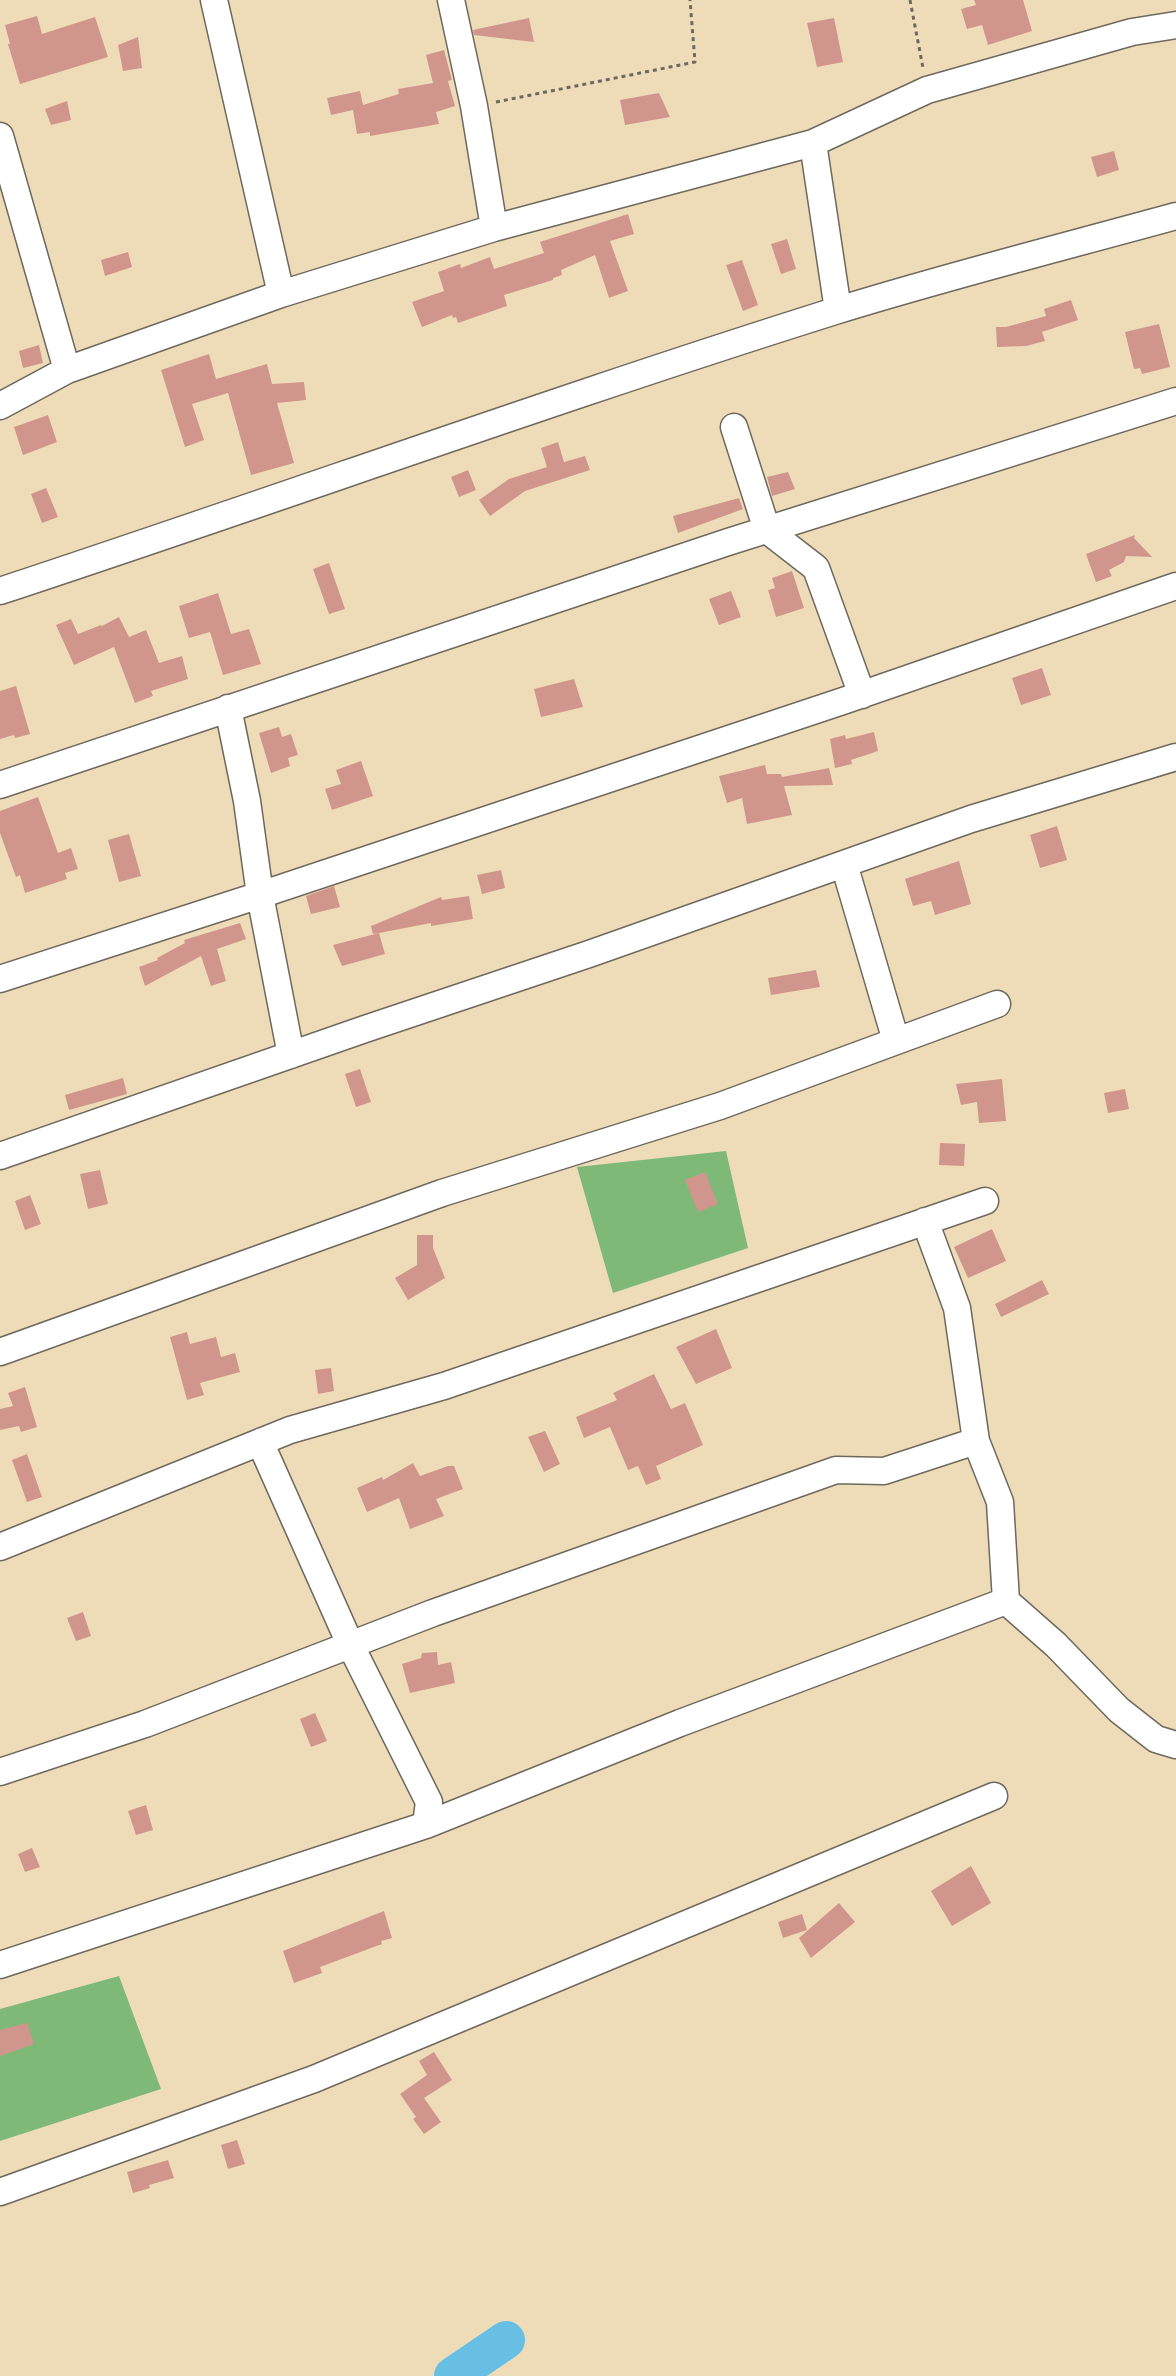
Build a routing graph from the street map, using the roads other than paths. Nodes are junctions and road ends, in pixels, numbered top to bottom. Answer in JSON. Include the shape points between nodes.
{"nodes":[{"id":1,"x":214,"y":0,"type":"edge"},
{"id":2,"x":451,"y":0,"type":"edge"},
{"id":3,"x":1176,"y":25,"type":"edge"},
{"id":4,"x":0,"y":136,"type":"edge"},
{"id":5,"x":813,"y":143,"type":"junction"},
{"id":6,"x":4,"y":166,"type":"edge"},
{"id":7,"x":1176,"y":216,"type":"edge"},
{"id":8,"x":494,"y":228,"type":"junction"},
{"id":9,"x":281,"y":294,"type":"junction"},
{"id":10,"x":838,"y":310,"type":"junction"},
{"id":11,"x":67,"y":370,"type":"junction"},
{"id":12,"x":1176,"y":401,"type":"edge"},
{"id":13,"x":0,"y":406,"type":"edge"},
{"id":14,"x":734,"y":427,"type":"dead end"},
{"id":15,"x":767,"y":530,"type":"junction"},
{"id":16,"x":1176,"y":586,"type":"edge"},
{"id":17,"x":0,"y":591,"type":"edge"},
{"id":18,"x":862,"y":694,"type":"junction"},
{"id":19,"x":228,"y":708,"type":"junction"},
{"id":20,"x":1176,"y":757,"type":"edge"},
{"id":21,"x":0,"y":785,"type":"edge"},
{"id":22,"x":844,"y":864,"type":"junction"},
{"id":23,"x":260,"y":895,"type":"junction"},
{"id":24,"x":0,"y":979,"type":"edge"},
{"id":25,"x":997,"y":1004,"type":"dead end"},
{"id":26,"x":896,"y":1041,"type":"junction"},
{"id":27,"x":291,"y":1054,"type":"junction"},
{"id":28,"x":0,"y":1156,"type":"edge"},
{"id":29,"x":985,"y":1201,"type":"dead end"},
{"id":30,"x":925,"y":1221,"type":"junction"},
{"id":31,"x":0,"y":1352,"type":"edge"},
{"id":32,"x":262,"y":1441,"type":"junction"},
{"id":33,"x":976,"y":1441,"type":"junction"},
{"id":34,"x":0,"y":1547,"type":"edge"},
{"id":35,"x":1006,"y":1601,"type":"junction"},
{"id":36,"x":350,"y":1644,"type":"junction"},
{"id":37,"x":1176,"y":1745,"type":"edge"},
{"id":38,"x":0,"y":1772,"type":"edge"},
{"id":39,"x":994,"y":1796,"type":"dead end"},
{"id":40,"x":426,"y":1825,"type":"junction"},
{"id":41,"x":0,"y":1965,"type":"edge"},
{"id":42,"x":0,"y":2192,"type":"edge"}],
"edges":[{"from":1,"to":9,"type":"street"},
{"from":2,"to":8,"type":"street","via":[[474,106]]},
{"from":3,"to":5,"type":"street","via":[[1132,32],[927,90]]},
{"from":4,"to":6,"type":"street"},
{"from":5,"to":8,"type":"street"},
{"from":5,"to":10,"type":"street"},
{"from":6,"to":11,"type":"street"},
{"from":7,"to":10,"type":"street"},
{"from":8,"to":9,"type":"street"},
{"from":9,"to":11,"type":"street"},
{"from":10,"to":17,"type":"street"},
{"from":11,"to":13,"type":"street"},
{"from":12,"to":15,"type":"street"},
{"from":14,"to":15,"type":"street"},
{"from":15,"to":18,"type":"street","via":[[816,568]]},
{"from":15,"to":19,"type":"street"},
{"from":16,"to":18,"type":"street"},
{"from":18,"to":23,"type":"street"},
{"from":19,"to":21,"type":"street"},
{"from":19,"to":23,"type":"street","via":[[247,801]]},
{"from":20,"to":22,"type":"street","via":[[971,819]]},
{"from":22,"to":26,"type":"street"},
{"from":22,"to":27,"type":"street"},
{"from":23,"to":24,"type":"street"},
{"from":23,"to":27,"type":"street"},
{"from":25,"to":26,"type":"street"},
{"from":26,"to":31,"type":"street","via":[[720,1106],[442,1193]]},
{"from":27,"to":28,"type":"street"},
{"from":29,"to":30,"type":"street"},
{"from":30,"to":32,"type":"street","via":[[444,1386]]},
{"from":30,"to":33,"type":"street","via":[[957,1308]]},
{"from":32,"to":34,"type":"street"},
{"from":32,"to":36,"type":"street"},
{"from":33,"to":35,"type":"street","via":[[1000,1502]]},
{"from":33,"to":36,"type":"street","via":[[884,1471],[836,1470]]},
{"from":35,"to":37,"type":"street","via":[[1056,1645],[1119,1710],[1156,1739]]},
{"from":35,"to":40,"type":"street","via":[[680,1723]]},
{"from":36,"to":38,"type":"street","via":[[145,1724]]},
{"from":36,"to":40,"type":"street","via":[[430,1802]]},
{"from":39,"to":42,"type":"street","via":[[314,2079]]},
{"from":40,"to":41,"type":"street"}]}
